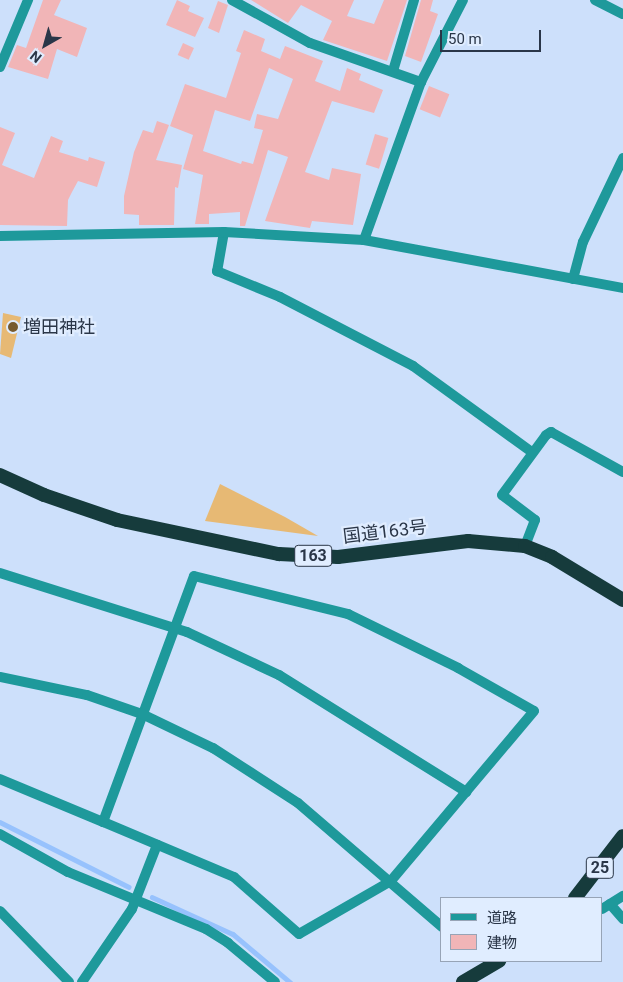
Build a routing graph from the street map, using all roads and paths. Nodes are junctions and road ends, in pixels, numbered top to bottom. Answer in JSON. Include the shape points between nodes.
{"nodes":[{"id":1,"x":28,"y":0,"type":"edge"},
{"id":2,"x":232,"y":0,"type":"edge"},
{"id":3,"x":414,"y":0,"type":"edge"},
{"id":4,"x":463,"y":0,"type":"edge"},
{"id":5,"x":595,"y":0,"type":"edge"},
{"id":6,"x":623,"y":14,"type":"edge"},
{"id":7,"x":0,"y":67,"type":"edge"},
{"id":8,"x":393,"y":71,"type":"junction"},
{"id":9,"x":420,"y":82,"type":"junction"},
{"id":10,"x":623,"y":158,"type":"edge"},
{"id":11,"x":224,"y":232,"type":"junction"},
{"id":12,"x":0,"y":236,"type":"edge"},
{"id":13,"x":364,"y":240,"type":"junction"},
{"id":14,"x":573,"y":279,"type":"junction"},
{"id":15,"x":623,"y":288,"type":"edge"},
{"id":16,"x":532,"y":452,"type":"junction"},
{"id":17,"x":623,"y":472,"type":"edge"},
{"id":18,"x":0,"y":475,"type":"edge"},
{"id":19,"x":525,"y":546,"type":"junction"},
{"id":20,"x":0,"y":573,"type":"edge"},
{"id":21,"x":623,"y":600,"type":"edge"},
{"id":22,"x":174,"y":628,"type":"junction"},
{"id":23,"x":0,"y":677,"type":"edge"},
{"id":24,"x":142,"y":714,"type":"junction"},
{"id":25,"x":0,"y":779,"type":"edge"},
{"id":26,"x":466,"y":792,"type":"junction"},
{"id":27,"x":103,"y":822,"type":"junction"},
{"id":28,"x":0,"y":834,"type":"edge"},
{"id":29,"x":623,"y":836,"type":"edge"},
{"id":30,"x":157,"y":844,"type":"junction"},
{"id":31,"x":391,"y":881,"type":"junction"},
{"id":32,"x":623,"y":896,"type":"edge"},
{"id":33,"x":576,"y":897,"type":"edge"},
{"id":34,"x":136,"y":900,"type":"junction"},
{"id":35,"x":606,"y":907,"type":"edge"},
{"id":36,"x":0,"y":911,"type":"edge"},
{"id":37,"x":623,"y":919,"type":"edge"},
{"id":38,"x":440,"y":925,"type":"edge"},
{"id":39,"x":483,"y":964,"type":"edge"},
{"id":40,"x":69,"y":982,"type":"edge"},
{"id":41,"x":82,"y":982,"type":"edge"},
{"id":42,"x":275,"y":982,"type":"edge"},
{"id":43,"x":463,"y":982,"type":"edge"}],
"edges":[{"from":1,"to":7,"type":"street"},
{"from":2,"to":8,"type":"street","via":[[310,43]]},
{"from":3,"to":8,"type":"street"},
{"from":4,"to":9,"type":"street"},
{"from":5,"to":6,"type":"street"},
{"from":8,"to":9,"type":"street"},
{"from":9,"to":13,"type":"street"},
{"from":10,"to":14,"type":"street","via":[[583,242]]},
{"from":11,"to":12,"type":"street"},
{"from":11,"to":13,"type":"street"},
{"from":11,"to":16,"type":"street","via":[[217,271],[280,298],[414,366]]},
{"from":13,"to":14,"type":"street"},
{"from":14,"to":15,"type":"street"},
{"from":16,"to":17,"type":"street","via":[[551,432]]},
{"from":16,"to":19,"type":"street","via":[[502,495],[535,520]]},
{"from":18,"to":19,"type":"highway","name":"国道163号","number":"163","via":[[44,495],[117,520],[279,554],[338,557],[468,541]]},
{"from":19,"to":21,"type":"highway","name":"国道163号","number":"163","via":[[552,557]]},
{"from":20,"to":22,"type":"street"},
{"from":22,"to":24,"type":"street"},
{"from":22,"to":26,"type":"street","via":[[280,675]]},
{"from":22,"to":26,"type":"street","via":[[194,576],[348,614],[458,668],[534,711]]},
{"from":23,"to":24,"type":"street","via":[[53,686]]},
{"from":24,"to":27,"type":"street"},
{"from":24,"to":31,"type":"street","via":[[191,736],[272,784]]},
{"from":25,"to":27,"type":"street"},
{"from":26,"to":31,"type":"street"},
{"from":27,"to":30,"type":"street"},
{"from":28,"to":34,"type":"street","via":[[68,872]]},
{"from":29,"to":33,"type":"highway","number":"25"},
{"from":30,"to":31,"type":"street","via":[[234,877],[299,934]]},
{"from":30,"to":34,"type":"street"},
{"from":31,"to":38,"type":"street"},
{"from":32,"to":35,"type":"street"},
{"from":34,"to":41,"type":"street"},
{"from":34,"to":42,"type":"street","via":[[206,929]]},
{"from":35,"to":37,"type":"street"},
{"from":36,"to":40,"type":"street"},
{"from":39,"to":43,"type":"highway"}]}
